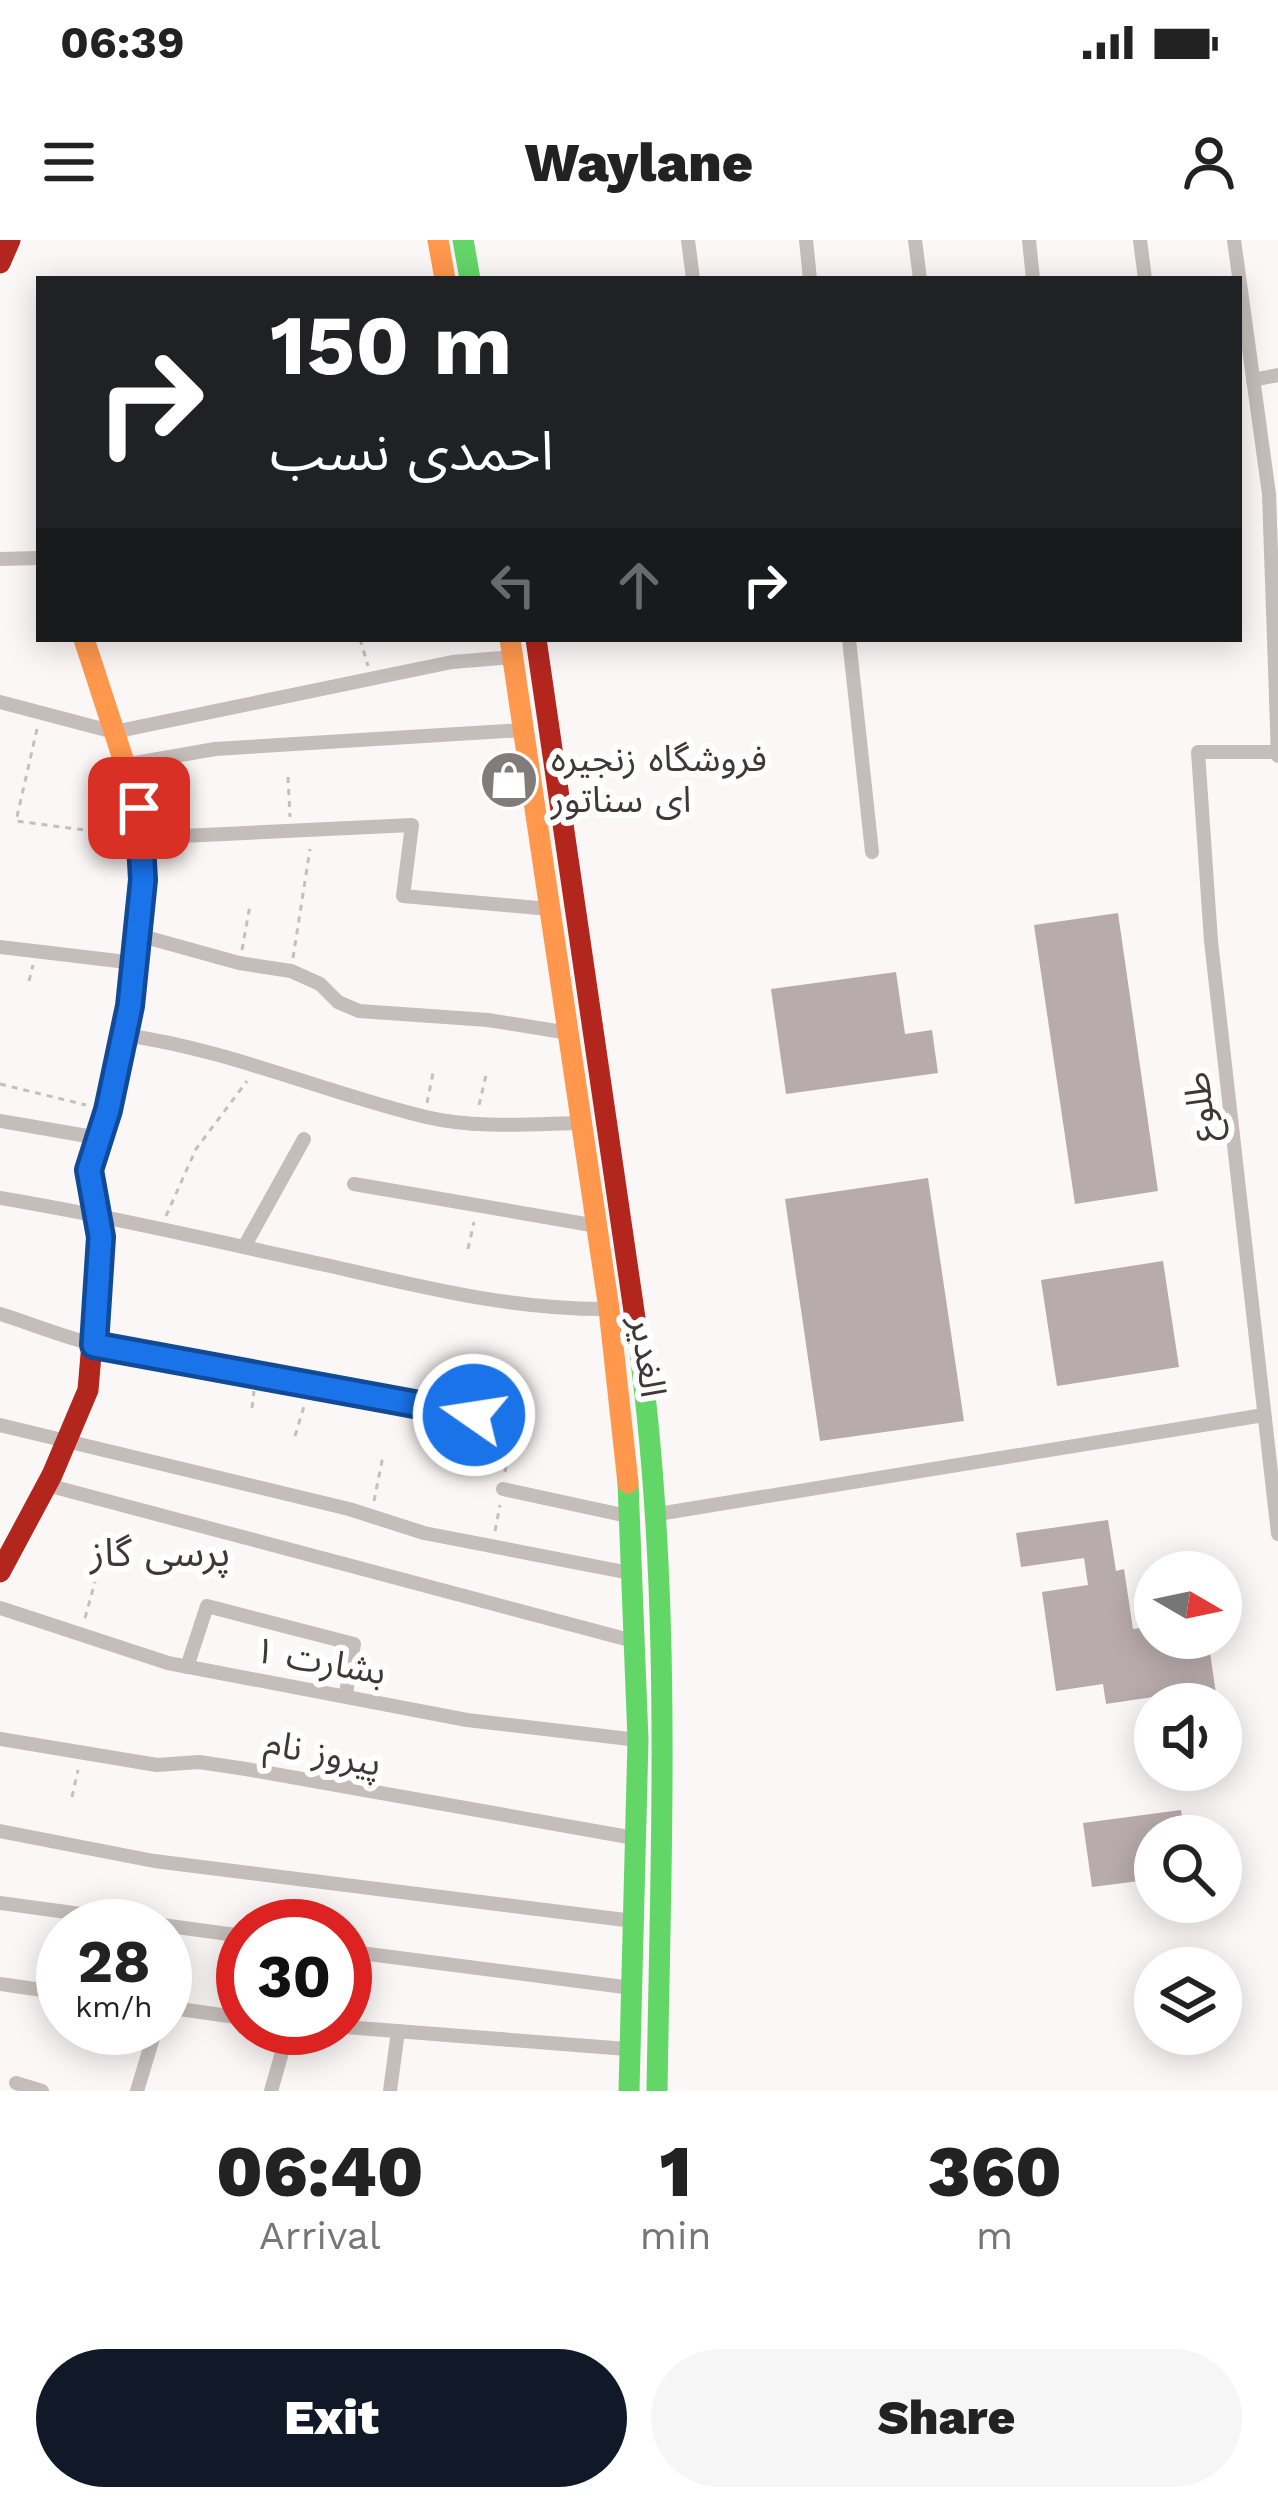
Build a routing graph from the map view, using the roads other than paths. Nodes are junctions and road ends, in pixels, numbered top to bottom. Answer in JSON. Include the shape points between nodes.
{"nodes":[{"id":1,"x":10,"y":240,"type":"edge"},
{"id":2,"x":438,"y":240,"type":"edge"},
{"id":3,"x":463,"y":240,"type":"edge"},
{"id":4,"x":688,"y":240,"type":"edge"},
{"id":5,"x":806,"y":240,"type":"edge"},
{"id":6,"x":915,"y":240,"type":"edge"},
{"id":7,"x":1029,"y":240,"type":"edge"},
{"id":8,"x":1140,"y":240,"type":"edge"},
{"id":9,"x":1234,"y":240,"type":"edge"},
{"id":10,"x":0,"y":263,"type":"edge"},
{"id":11,"x":444,"y":276,"type":"edge"},
{"id":12,"x":469,"y":276,"type":"edge"},
{"id":13,"x":693,"y":276,"type":"edge"},
{"id":14,"x":810,"y":276,"type":"edge"},
{"id":15,"x":920,"y":276,"type":"edge"},
{"id":16,"x":1034,"y":276,"type":"edge"},
{"id":17,"x":1145,"y":276,"type":"edge"},
{"id":18,"x":1239,"y":276,"type":"edge"},
{"id":19,"x":1242,"y":299,"type":"edge"},
{"id":20,"x":1278,"y":375,"type":"edge"},
{"id":21,"x":1253,"y":380,"type":"junction"},
{"id":22,"x":1274,"y":494,"type":"edge"},
{"id":23,"x":36,"y":558,"type":"edge"},
{"id":24,"x":0,"y":559,"type":"edge"},
{"id":25,"x":1277,"y":604,"type":"edge"},
{"id":26,"x":85,"y":642,"type":"edge"},
{"id":27,"x":536,"y":642,"type":"edge"},
{"id":28,"x":849,"y":642,"type":"edge"},
{"id":29,"x":511,"y":648,"type":"edge"},
{"id":30,"x":0,"y":702,"type":"edge"},
{"id":31,"x":524,"y":730,"type":"junction"},
{"id":32,"x":114,"y":732,"type":"junction"},
{"id":33,"x":1277,"y":747,"type":"edge"},
{"id":34,"x":124,"y":764,"type":"junction"},
{"id":35,"x":141,"y":838,"type":"junction"},
{"id":36,"x":872,"y":851,"type":"dead end"},
{"id":37,"x":550,"y":909,"type":"junction"},
{"id":38,"x":138,"y":935,"type":"junction"},
{"id":39,"x":0,"y":947,"type":"edge"},
{"id":40,"x":135,"y":963,"type":"junction"},
{"id":41,"x":569,"y":1033,"type":"junction"},
{"id":42,"x":124,"y":1035,"type":"junction"},
{"id":43,"x":0,"y":1121,"type":"edge"},
{"id":44,"x":582,"y":1124,"type":"junction"},
{"id":45,"x":99,"y":1138,"type":"junction"},
{"id":46,"x":304,"y":1139,"type":"dead end"},
{"id":47,"x":354,"y":1184,"type":"dead end"},
{"id":48,"x":0,"y":1198,"type":"edge"},
{"id":49,"x":97,"y":1214,"type":"junction"},
{"id":50,"x":597,"y":1226,"type":"junction"},
{"id":51,"x":244,"y":1247,"type":"junction"},
{"id":52,"x":609,"y":1309,"type":"junction"},
{"id":53,"x":0,"y":1314,"type":"edge"},
{"id":54,"x":94,"y":1345,"type":"junction"},
{"id":55,"x":1264,"y":1414,"type":"junction"},
{"id":56,"x":513,"y":1424,"type":"dead end"},
{"id":57,"x":0,"y":1425,"type":"edge"},
{"id":58,"x":66,"y":1442,"type":"junction"},
{"id":59,"x":47,"y":1485,"type":"junction"},
{"id":60,"x":502,"y":1490,"type":"dead end"},
{"id":61,"x":658,"y":1514,"type":"junction"},
{"id":62,"x":632,"y":1517,"type":"junction"},
{"id":63,"x":9,"y":1534,"type":"edge"},
{"id":64,"x":1278,"y":1534,"type":"edge"},
{"id":65,"x":0,"y":1572,"type":"edge"},
{"id":66,"x":635,"y":1574,"type":"junction"},
{"id":67,"x":0,"y":1608,"type":"edge"},
{"id":68,"x":637,"y":1642,"type":"junction"},
{"id":69,"x":188,"y":1667,"type":"junction"},
{"id":70,"x":346,"y":1694,"type":"junction"},
{"id":71,"x":0,"y":1739,"type":"edge"},
{"id":72,"x":638,"y":1739,"type":"junction"},
{"id":73,"x":0,"y":1831,"type":"edge"},
{"id":74,"x":634,"y":1838,"type":"junction"},
{"id":75,"x":0,"y":1903,"type":"edge"},
{"id":76,"x":633,"y":1921,"type":"junction"},
{"id":77,"x":216,"y":1932,"type":"edge"},
{"id":78,"x":372,"y":1954,"type":"edge"},
{"id":79,"x":0,"y":1984,"type":"edge"},
{"id":80,"x":632,"y":1988,"type":"junction"},
{"id":81,"x":36,"y":1989,"type":"edge"},
{"id":82,"x":372,"y":2029,"type":"edge"},
{"id":83,"x":398,"y":2031,"type":"junction"},
{"id":84,"x":627,"y":2049,"type":"junction"},
{"id":85,"x":148,"y":2055,"type":"edge"},
{"id":86,"x":281,"y":2055,"type":"edge"},
{"id":87,"x":16,"y":2083,"type":"dead end"},
{"id":88,"x":42,"y":2091,"type":"edge"},
{"id":89,"x":137,"y":2091,"type":"edge"},
{"id":90,"x":271,"y":2091,"type":"edge"},
{"id":91,"x":390,"y":2091,"type":"edge"},
{"id":92,"x":629,"y":2091,"type":"edge"},
{"id":93,"x":657,"y":2091,"type":"edge"}],
"edges":[{"from":1,"to":10,"type":"main road"},
{"from":2,"to":11,"type":"main road"},
{"from":3,"to":12,"type":"main road"},
{"from":4,"to":13,"type":"street"},
{"from":5,"to":14,"type":"street"},
{"from":6,"to":15,"type":"street"},
{"from":7,"to":16,"type":"street"},
{"from":8,"to":17,"type":"street"},
{"from":9,"to":18,"type":"street"},
{"from":19,"to":21,"type":"street"},
{"from":20,"to":21,"type":"street"},
{"from":21,"to":22,"type":"street"},
{"from":22,"to":25,"type":"street"},
{"from":23,"to":24,"type":"street"},
{"from":25,"to":33,"type":"street"},
{"from":26,"to":32,"type":"main road"},
{"from":27,"to":61,"type":"main road","name":"الغدیر"},
{"from":28,"to":36,"type":"street"},
{"from":29,"to":31,"type":"main road","name":"الغدیر"},
{"from":29,"to":32,"type":"street"},
{"from":30,"to":32,"type":"street"},
{"from":31,"to":34,"type":"street","via":[[215,749]]},
{"from":31,"to":37,"type":"main road","name":"الغدیر"},
{"from":32,"to":34,"type":"main road"},
{"from":33,"to":55,"type":"street","name":"طلوع","via":[[1198,752]]},
{"from":34,"to":35,"type":"main road"},
{"from":35,"to":37,"type":"street","via":[[412,825],[403,896]]},
{"from":35,"to":38,"type":"main road"},
{"from":37,"to":41,"type":"main road","name":"الغدیر"},
{"from":38,"to":40,"type":"main road"},
{"from":38,"to":41,"type":"street","via":[[291,971],[359,1011]]},
{"from":39,"to":40,"type":"street"},
{"from":40,"to":42,"type":"main road"},
{"from":41,"to":44,"type":"main road","name":"الغدیر"},
{"from":42,"to":44,"type":"street","via":[[425,1117]]},
{"from":42,"to":45,"type":"main road"},
{"from":43,"to":45,"type":"street"},
{"from":44,"to":50,"type":"main road","name":"الغدیر"},
{"from":45,"to":49,"type":"main road","via":[[89,1170]]},
{"from":46,"to":51,"type":"street"},
{"from":47,"to":50,"type":"street"},
{"from":48,"to":49,"type":"street"},
{"from":49,"to":51,"type":"street"},
{"from":49,"to":54,"type":"main road"},
{"from":50,"to":52,"type":"main road","name":"الغدیر"},
{"from":51,"to":52,"type":"street","via":[[458,1295],[547,1310]]},
{"from":52,"to":62,"type":"main road","name":"الغدیر"},
{"from":53,"to":54,"type":"street"},
{"from":54,"to":56,"type":"street"},
{"from":54,"to":58,"type":"main road","via":[[88,1390]]},
{"from":55,"to":61,"type":"street"},
{"from":55,"to":64,"type":"street","name":"طلوع"},
{"from":57,"to":58,"type":"street"},
{"from":58,"to":59,"type":"main road"},
{"from":58,"to":66,"type":"street","via":[[424,1533]]},
{"from":59,"to":63,"type":"main road"},
{"from":59,"to":68,"type":"street"},
{"from":60,"to":62,"type":"street"},
{"from":61,"to":62,"type":"main road"},
{"from":61,"to":93,"type":"main road","name":"الغدیر"},
{"from":62,"to":66,"type":"main road","name":"الغدیر"},
{"from":63,"to":65,"type":"main road"},
{"from":66,"to":68,"type":"main road","name":"الغدیر"},
{"from":67,"to":69,"type":"street","name":"بشارت ۱"},
{"from":68,"to":72,"type":"main road","name":"الغدیر"},
{"from":69,"to":70,"type":"street","name":"بشارت ۱"},
{"from":69,"to":70,"type":"street","via":[[207,1606],[354,1644]]},
{"from":70,"to":72,"type":"street","name":"بشارت ۱","via":[[467,1720]]},
{"from":71,"to":74,"type":"street","name":"پیروز نام","via":[[157,1765],[246,1768]]},
{"from":72,"to":74,"type":"main road","name":"الغدیر"},
{"from":73,"to":76,"type":"street","via":[[154,1861]]},
{"from":74,"to":76,"type":"main road","name":"الغدیر"},
{"from":75,"to":77,"type":"street"},
{"from":76,"to":80,"type":"main road","name":"الغدیر"},
{"from":78,"to":80,"type":"street"},
{"from":79,"to":81,"type":"street"},
{"from":80,"to":84,"type":"main road","name":"الغدیر"},
{"from":82,"to":83,"type":"street"},
{"from":83,"to":84,"type":"street"},
{"from":83,"to":91,"type":"street"},
{"from":84,"to":92,"type":"main road","name":"الغدیر"},
{"from":85,"to":89,"type":"street"},
{"from":86,"to":90,"type":"street"},
{"from":87,"to":88,"type":"street"}]}
